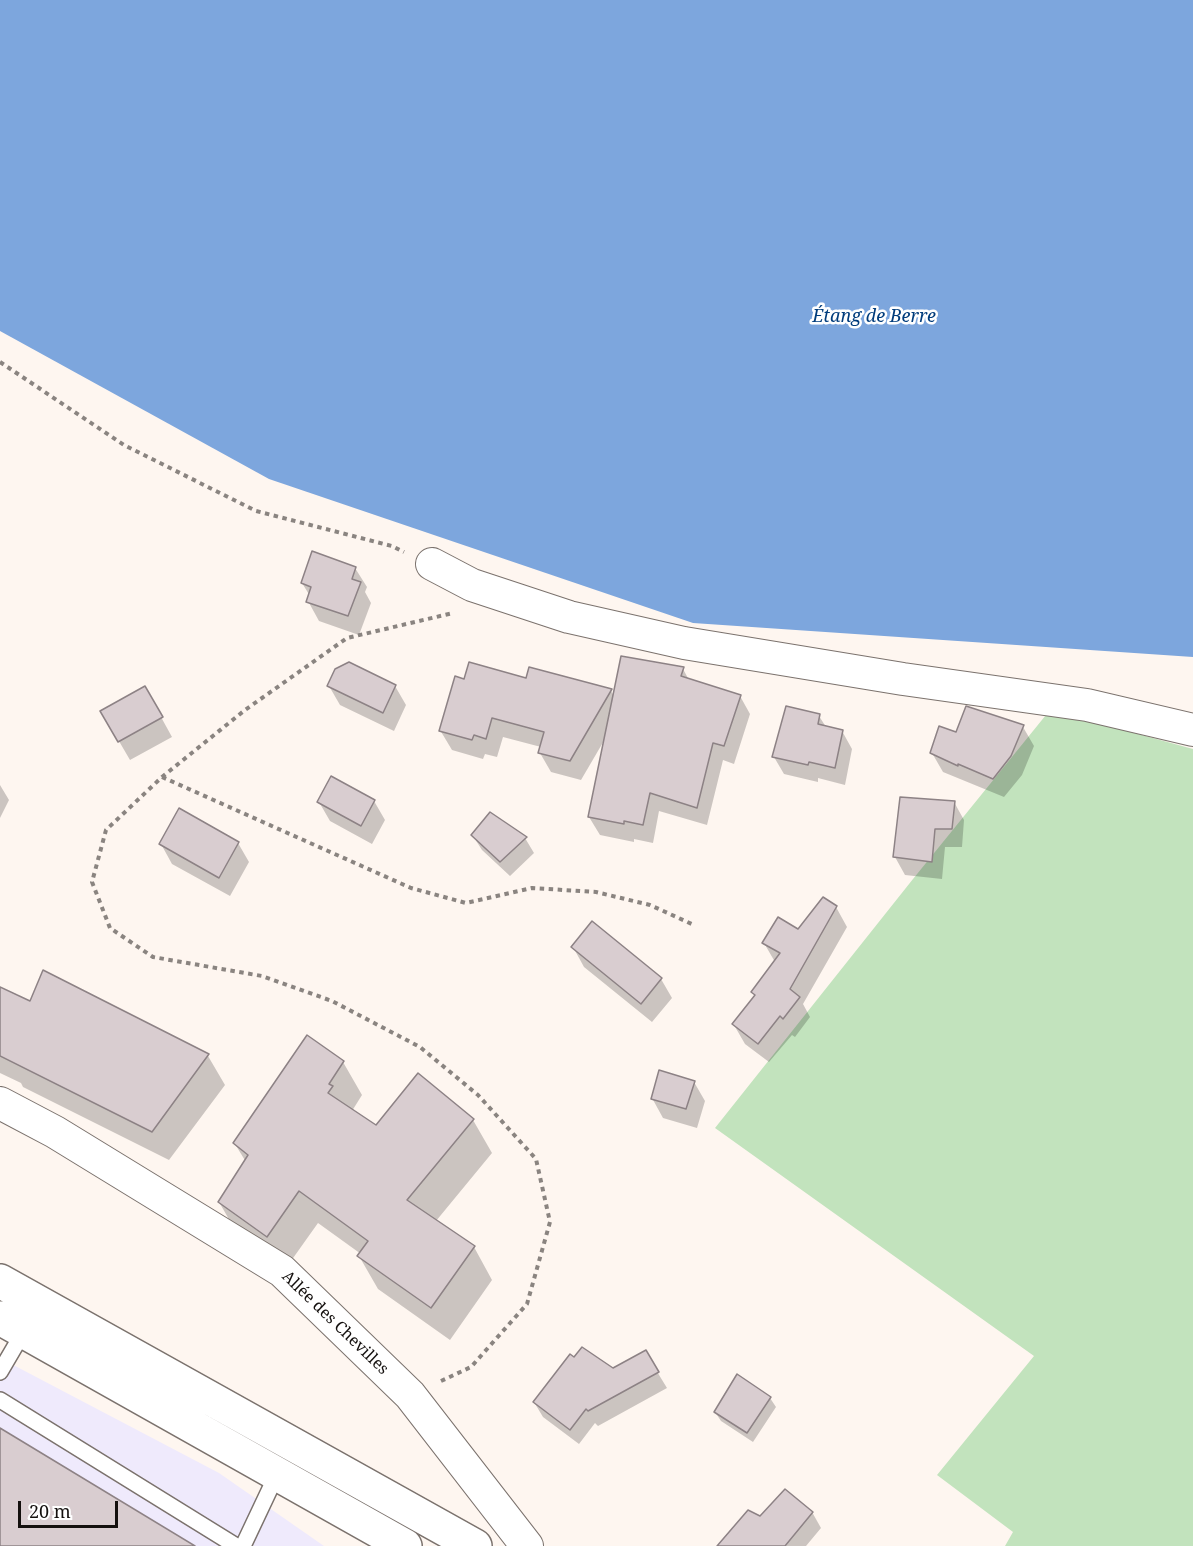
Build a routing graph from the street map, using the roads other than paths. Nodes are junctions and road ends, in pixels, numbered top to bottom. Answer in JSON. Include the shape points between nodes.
{"nodes":[{"id":1,"x":432,"y":564,"type":"road end"},
{"id":2,"x":1193,"y":730,"type":"edge"},
{"id":3,"x":0,"y":1103,"type":"edge"},
{"id":4,"x":0,"y":1281,"type":"edge"},
{"id":5,"x":12,"y":1324,"type":"edge"},
{"id":6,"x":0,"y":1372,"type":"edge"},
{"id":7,"x":0,"y":1400,"type":"edge"},
{"id":8,"x":277,"y":1474,"type":"junction"},
{"id":9,"x":236,"y":1546,"type":"edge"},
{"id":10,"x":243,"y":1546,"type":"edge"},
{"id":11,"x":405,"y":1546,"type":"edge"},
{"id":12,"x":475,"y":1546,"type":"edge"},
{"id":13,"x":527,"y":1546,"type":"edge"}],
"edges":[{"from":1,"to":2,"type":"street","via":[[472,585],[569,617],[684,643],[1088,705]]},
{"from":3,"to":13,"type":"street","name":"Allée des Chevilles","via":[[55,1132],[282,1271],[410,1395]]},
{"from":4,"to":12,"type":"main road"},
{"from":5,"to":6,"type":"lane"},
{"from":5,"to":8,"type":"main road"},
{"from":7,"to":9,"type":"lane"},
{"from":8,"to":10,"type":"lane"},
{"from":8,"to":11,"type":"main road"}]}
